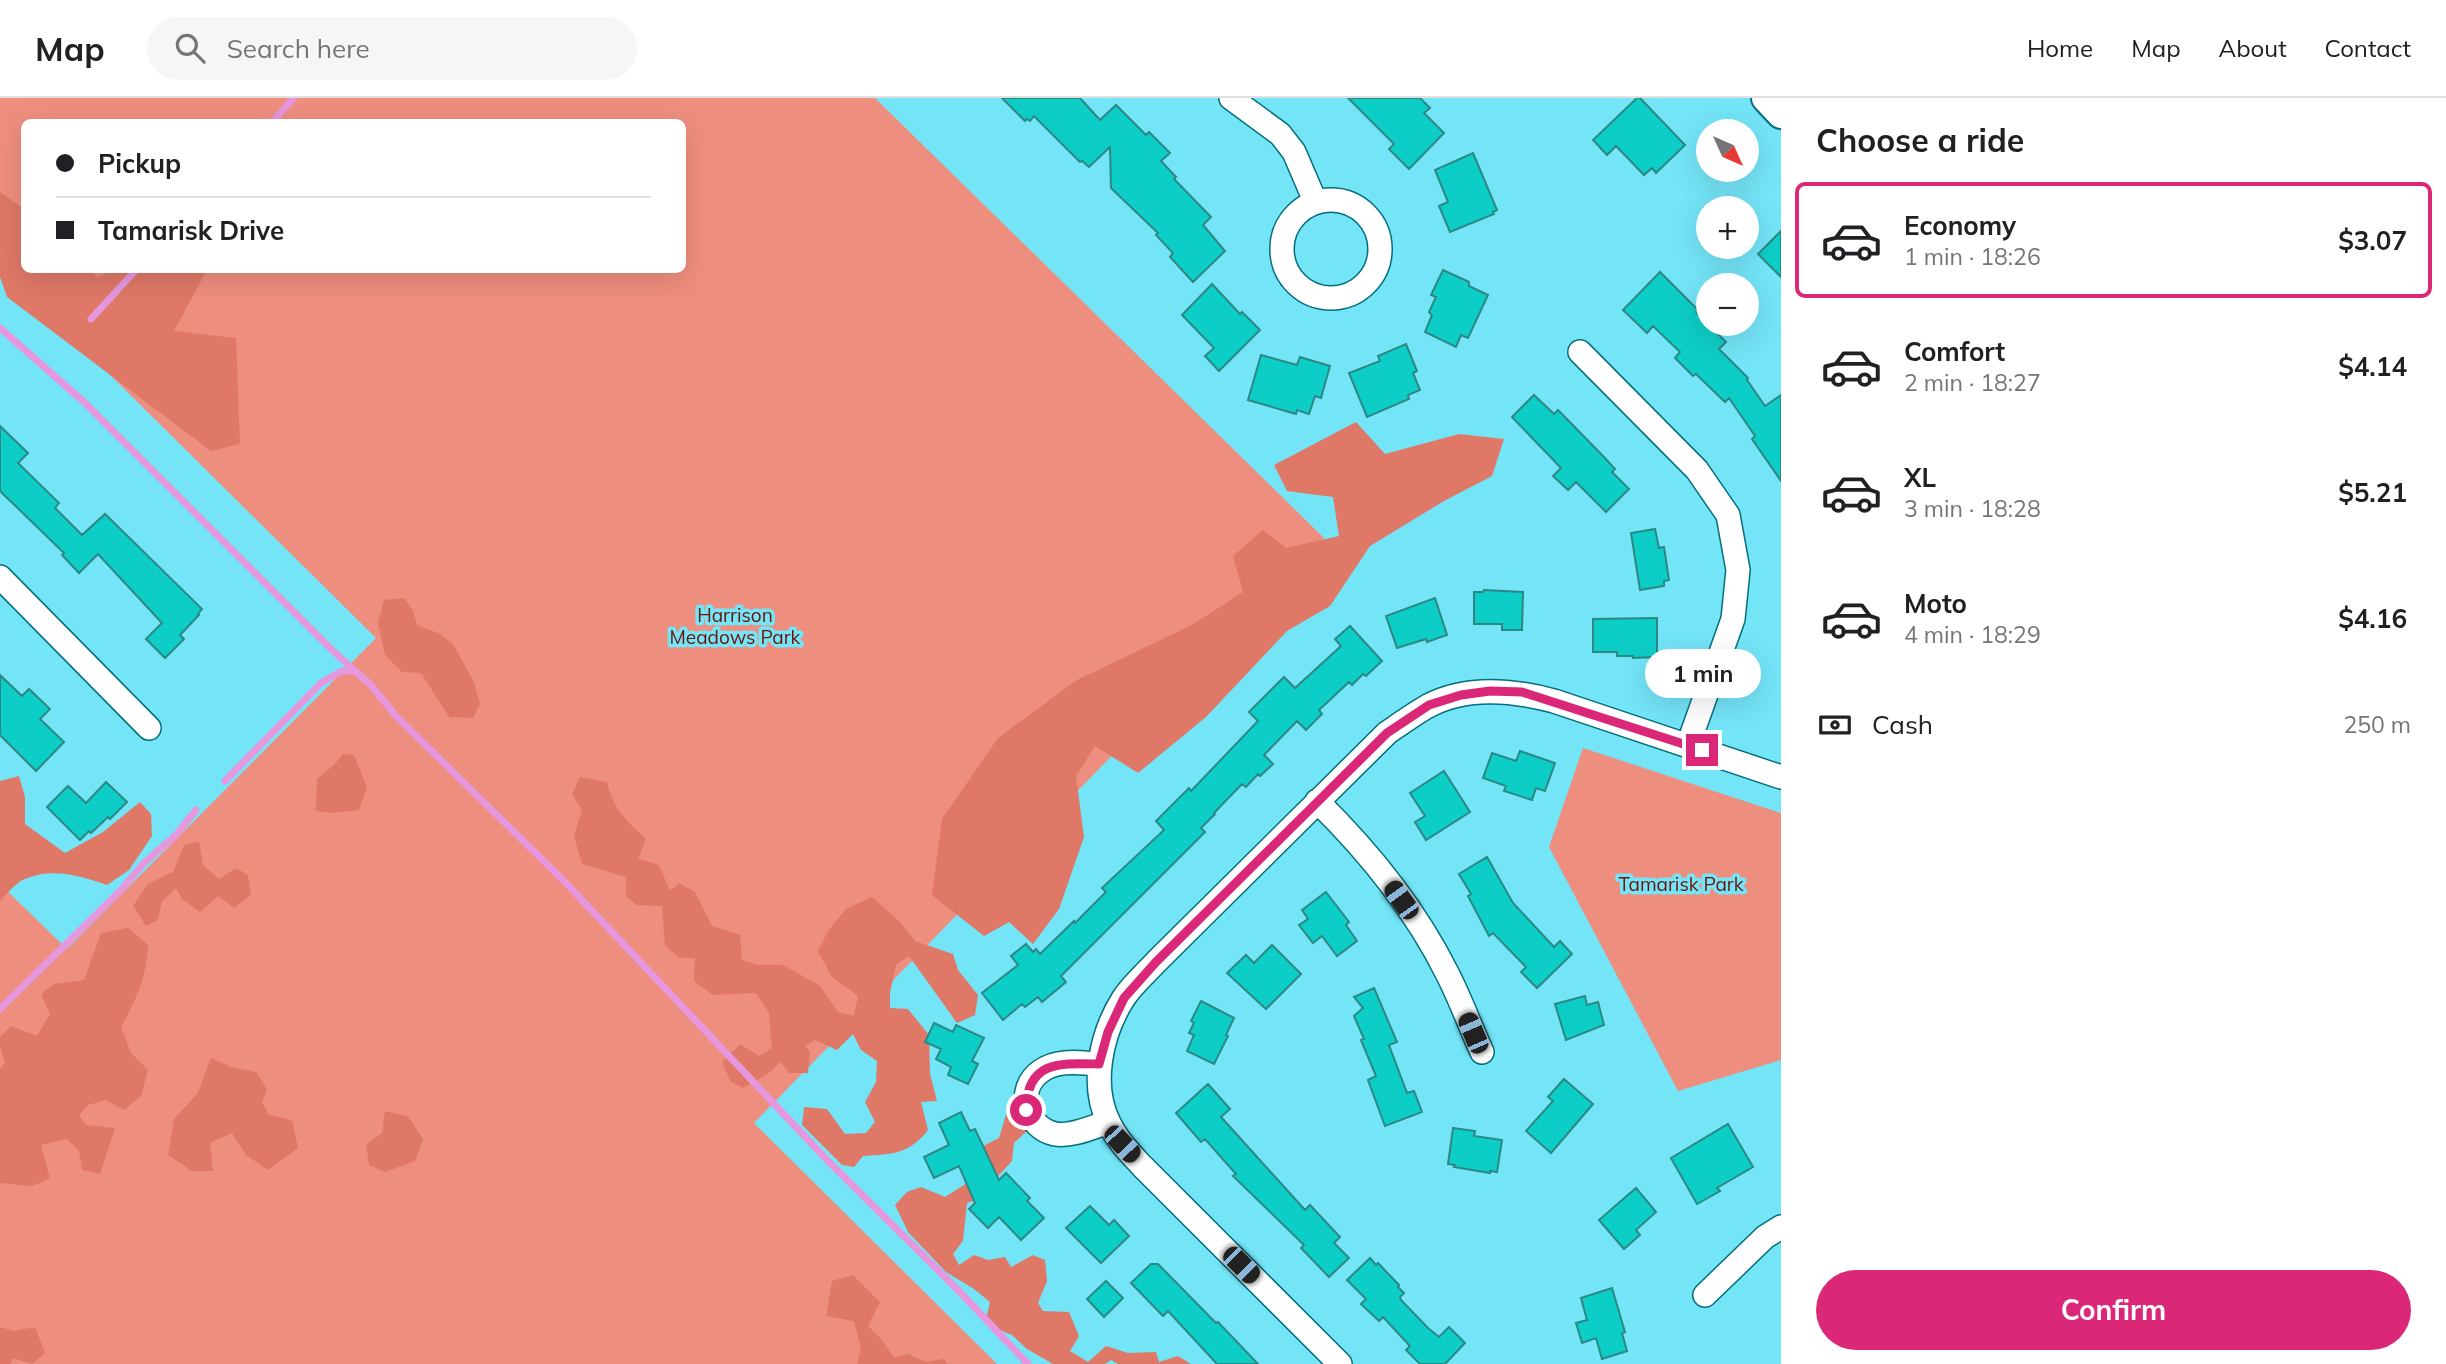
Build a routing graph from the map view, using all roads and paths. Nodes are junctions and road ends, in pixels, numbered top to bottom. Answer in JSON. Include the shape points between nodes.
{"nodes":[{"id":1,"x":1231,"y":98,"type":"edge"},
{"id":2,"x":1766,"y":98,"type":"edge"},
{"id":3,"x":1781,"y":114,"type":"edge"},
{"id":4,"x":1315,"y":201,"type":"junction"},
{"id":5,"x":1580,"y":352,"type":"dead end"},
{"id":6,"x":0,"y":577,"type":"edge"},
{"id":7,"x":149,"y":729,"type":"dead end"},
{"id":8,"x":1688,"y":745,"type":"junction"},
{"id":9,"x":1781,"y":776,"type":"edge"},
{"id":10,"x":1317,"y":801,"type":"junction"},
{"id":11,"x":1482,"y":1052,"type":"dead end"},
{"id":12,"x":1099,"y":1064,"type":"junction"},
{"id":13,"x":1108,"y":1122,"type":"junction"},
{"id":14,"x":1781,"y":1227,"type":"edge"},
{"id":15,"x":1705,"y":1295,"type":"dead end"},
{"id":16,"x":1340,"y":1364,"type":"edge"}],
"edges":[{"from":1,"to":4,"type":"street","via":[[1280,134],[1294,152]]},
{"from":2,"to":3,"type":"street"},
{"from":4,"to":4,"type":"street","via":[[1289,221],[1281,253],[1285,268],[1294,282],[1322,298],[1354,293],[1376,270],[1380,237],[1362,209],[1331,199]]},
{"from":5,"to":8,"type":"street","via":[[1697,470],[1728,515],[1738,570],[1733,619]]},
{"from":6,"to":7,"type":"street"},
{"from":8,"to":9,"type":"street"},
{"from":8,"to":10,"type":"street","via":[[1522,692],[1461,695],[1429,705],[1387,733]]},
{"from":10,"to":11,"type":"street","via":[[1389,883],[1426,935]]},
{"from":10,"to":12,"type":"street","via":[[1124,998]]},
{"from":12,"to":13,"type":"street"},
{"from":12,"to":13,"type":"street","via":[[1062,1063],[1038,1072],[1026,1110],[1043,1130],[1058,1135]]},
{"from":13,"to":16,"type":"street","via":[[1142,1166]]},
{"from":14,"to":15,"type":"street"}]}
